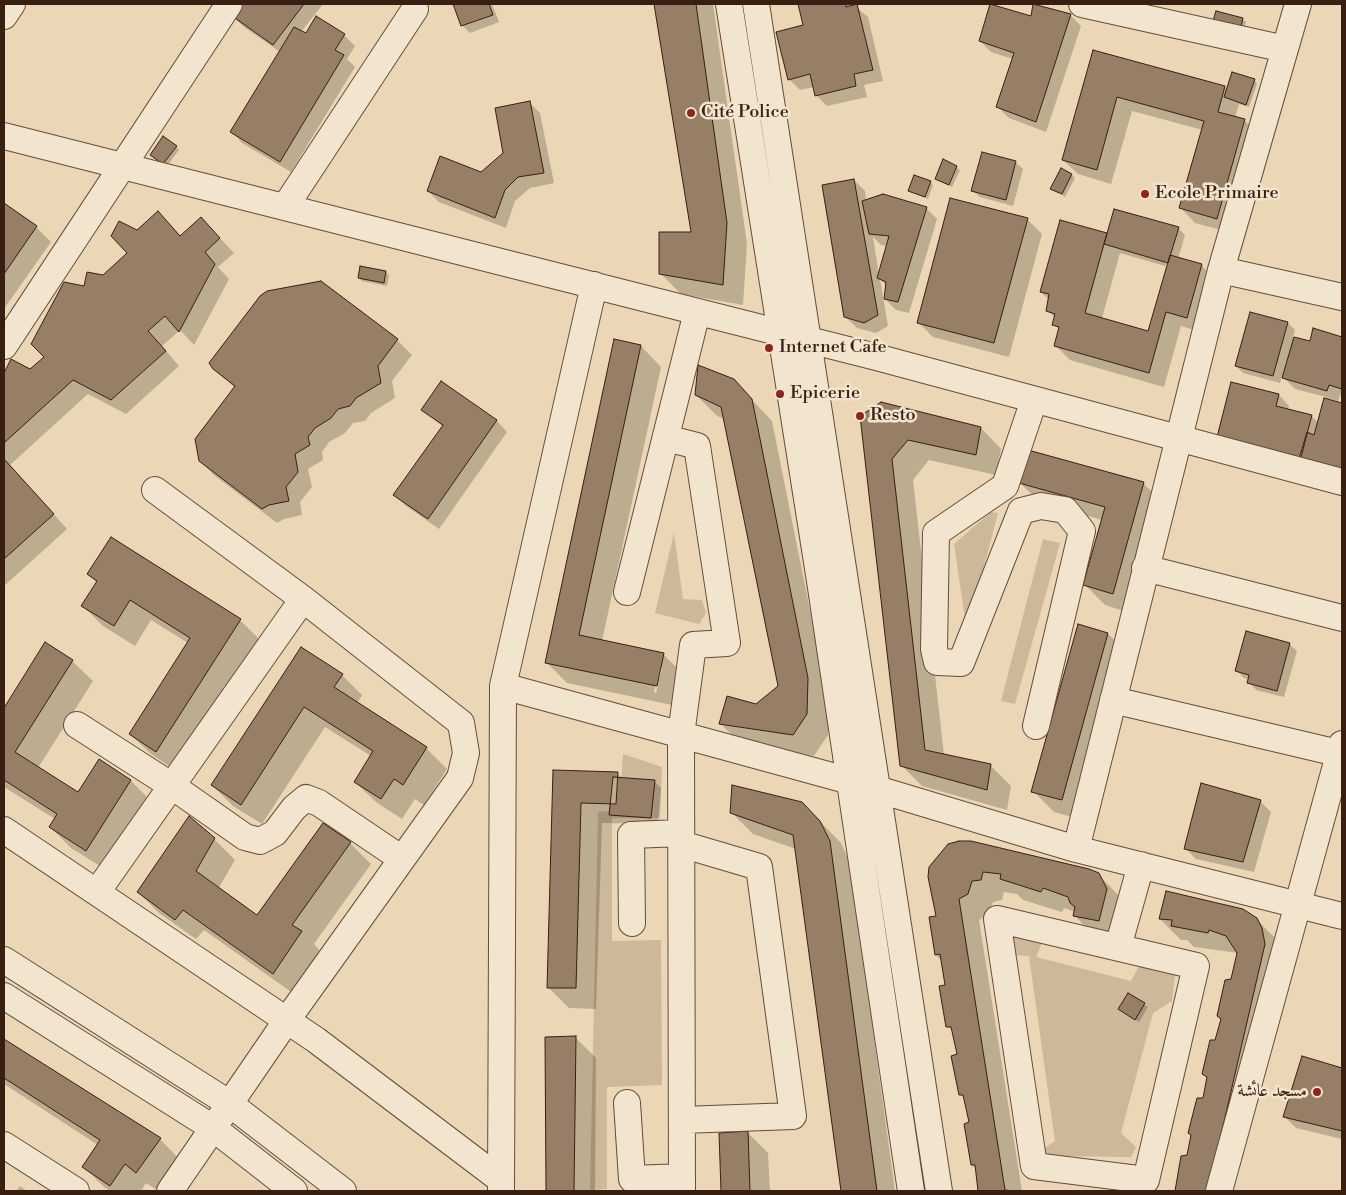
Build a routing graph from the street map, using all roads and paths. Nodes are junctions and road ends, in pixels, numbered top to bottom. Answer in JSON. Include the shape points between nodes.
{"nodes":[{"id":1,"x":12,"y":4,"type":"edge"},
{"id":2,"x":229,"y":4,"type":"edge"},
{"id":3,"x":730,"y":4,"type":"edge"},
{"id":4,"x":756,"y":4,"type":"edge"},
{"id":5,"x":1082,"y":4,"type":"edge"},
{"id":6,"x":1298,"y":4,"type":"edge"},
{"id":7,"x":415,"y":9,"type":"dead end"},
{"id":8,"x":4,"y":16,"type":"edge"},
{"id":9,"x":1285,"y":50,"type":"junction"},
{"id":10,"x":4,"y":136,"type":"edge"},
{"id":11,"x":123,"y":166,"type":"junction"},
{"id":12,"x":285,"y":207,"type":"junction"},
{"id":13,"x":1222,"y":270,"type":"junction"},
{"id":14,"x":594,"y":285,"type":"junction"},
{"id":15,"x":1342,"y":297,"type":"edge"},
{"id":16,"x":697,"y":312,"type":"junction"},
{"id":17,"x":781,"y":334,"type":"junction"},
{"id":18,"x":807,"y":340,"type":"junction"},
{"id":19,"x":4,"y":346,"type":"edge"},
{"id":20,"x":1034,"y":400,"type":"junction"},
{"id":21,"x":666,"y":438,"type":"junction"},
{"id":22,"x":1178,"y":438,"type":"junction"},
{"id":23,"x":1342,"y":482,"type":"edge"},
{"id":24,"x":1005,"y":486,"type":"junction"},
{"id":25,"x":155,"y":490,"type":"dead end"},
{"id":26,"x":1021,"y":511,"type":"junction"},
{"id":27,"x":1146,"y":568,"type":"junction"},
{"id":28,"x":627,"y":592,"type":"dead end"},
{"id":29,"x":303,"y":599,"type":"junction"},
{"id":30,"x":1342,"y":618,"type":"edge"},
{"id":31,"x":503,"y":686,"type":"junction"},
{"id":32,"x":1113,"y":700,"type":"junction"},
{"id":33,"x":77,"y":726,"type":"dead end"},
{"id":34,"x":1036,"y":726,"type":"dead end"},
{"id":35,"x":681,"y":735,"type":"junction"},
{"id":36,"x":1341,"y":751,"type":"edge"},
{"id":37,"x":850,"y":781,"type":"junction"},
{"id":38,"x":172,"y":786,"type":"junction"},
{"id":39,"x":878,"y":790,"type":"junction"},
{"id":40,"x":4,"y":830,"type":"edge"},
{"id":41,"x":681,"y":838,"type":"junction"},
{"id":42,"x":1076,"y":849,"type":"junction"},
{"id":43,"x":402,"y":859,"type":"junction"},
{"id":44,"x":1141,"y":866,"type":"junction"},
{"id":45,"x":97,"y":892,"type":"junction"},
{"id":46,"x":1299,"y":906,"type":"junction"},
{"id":47,"x":1342,"y":916,"type":"edge"},
{"id":48,"x":632,"y":923,"type":"dead end"},
{"id":49,"x":1118,"y":947,"type":"junction"},
{"id":50,"x":4,"y":960,"type":"edge"},
{"id":51,"x":4,"y":996,"type":"edge"},
{"id":52,"x":287,"y":1020,"type":"junction"},
{"id":53,"x":627,"y":1103,"type":"dead end"},
{"id":54,"x":230,"y":1104,"type":"junction"},
{"id":55,"x":682,"y":1120,"type":"junction"},
{"id":56,"x":213,"y":1128,"type":"junction"},
{"id":57,"x":4,"y":1145,"type":"edge"},
{"id":58,"x":682,"y":1184,"type":"edge"},
{"id":59,"x":501,"y":1186,"type":"edge"},
{"id":60,"x":76,"y":1191,"type":"edge"},
{"id":61,"x":170,"y":1191,"type":"edge"},
{"id":62,"x":294,"y":1191,"type":"edge"},
{"id":63,"x":344,"y":1191,"type":"edge"},
{"id":64,"x":911,"y":1191,"type":"edge"},
{"id":65,"x":939,"y":1191,"type":"edge"},
{"id":66,"x":1219,"y":1191,"type":"edge"}],
"edges":[{"from":1,"to":8,"type":"street"},
{"from":2,"to":11,"type":"street"},
{"from":3,"to":17,"type":"street"},
{"from":4,"to":18,"type":"street"},
{"from":5,"to":9,"type":"street"},
{"from":6,"to":9,"type":"street"},
{"from":7,"to":12,"type":"street"},
{"from":9,"to":13,"type":"street"},
{"from":10,"to":11,"type":"street"},
{"from":11,"to":12,"type":"street"},
{"from":11,"to":19,"type":"street"},
{"from":12,"to":14,"type":"street"},
{"from":13,"to":15,"type":"street"},
{"from":13,"to":22,"type":"street"},
{"from":14,"to":16,"type":"street"},
{"from":14,"to":31,"type":"street"},
{"from":16,"to":17,"type":"street"},
{"from":16,"to":21,"type":"street"},
{"from":17,"to":18,"type":"street"},
{"from":17,"to":37,"type":"street"},
{"from":18,"to":20,"type":"street"},
{"from":18,"to":39,"type":"street"},
{"from":20,"to":22,"type":"street"},
{"from":20,"to":24,"type":"street"},
{"from":21,"to":28,"type":"street"},
{"from":21,"to":35,"type":"street","via":[[697,446],[727,643],[693,645]]},
{"from":22,"to":23,"type":"street"},
{"from":22,"to":27,"type":"street"},
{"from":24,"to":26,"type":"street"},
{"from":24,"to":26,"type":"street","via":[[936,533],[934,649],[937,662],[961,663]]},
{"from":25,"to":29,"type":"street"},
{"from":26,"to":34,"type":"street","via":[[1041,506],[1065,510],[1082,531]]},
{"from":27,"to":30,"type":"street"},
{"from":27,"to":32,"type":"street"},
{"from":29,"to":38,"type":"street"},
{"from":29,"to":43,"type":"street","via":[[461,724],[466,753],[460,778]]},
{"from":31,"to":35,"type":"street"},
{"from":31,"to":59,"type":"street"},
{"from":32,"to":36,"type":"street"},
{"from":32,"to":42,"type":"street"},
{"from":33,"to":38,"type":"street"},
{"from":35,"to":37,"type":"street"},
{"from":35,"to":41,"type":"street"},
{"from":36,"to":46,"type":"street"},
{"from":37,"to":39,"type":"street"},
{"from":37,"to":64,"type":"street"},
{"from":38,"to":43,"type":"street","via":[[245,837],[260,841],[274,833],[306,798],[319,803]]},
{"from":38,"to":45,"type":"street"},
{"from":39,"to":42,"type":"street"},
{"from":39,"to":65,"type":"street"},
{"from":40,"to":45,"type":"street"},
{"from":41,"to":48,"type":"street","via":[[631,835]]},
{"from":41,"to":55,"type":"street"},
{"from":41,"to":55,"type":"street","via":[[759,867],[793,1116]]},
{"from":42,"to":44,"type":"street"},
{"from":43,"to":52,"type":"street"},
{"from":44,"to":46,"type":"street"},
{"from":44,"to":49,"type":"street"},
{"from":45,"to":52,"type":"street"},
{"from":46,"to":47,"type":"street"},
{"from":46,"to":66,"type":"street"},
{"from":49,"to":49,"type":"street","via":[[1196,966],[1146,1180],[1034,1166],[997,919]]},
{"from":50,"to":54,"type":"street"},
{"from":51,"to":56,"type":"street"},
{"from":52,"to":54,"type":"street"},
{"from":52,"to":59,"type":"street"},
{"from":53,"to":58,"type":"street","via":[[632,1179]]},
{"from":54,"to":56,"type":"street"},
{"from":54,"to":63,"type":"street"},
{"from":55,"to":58,"type":"street"},
{"from":56,"to":61,"type":"street"},
{"from":56,"to":62,"type":"street"},
{"from":57,"to":60,"type":"street"}]}
